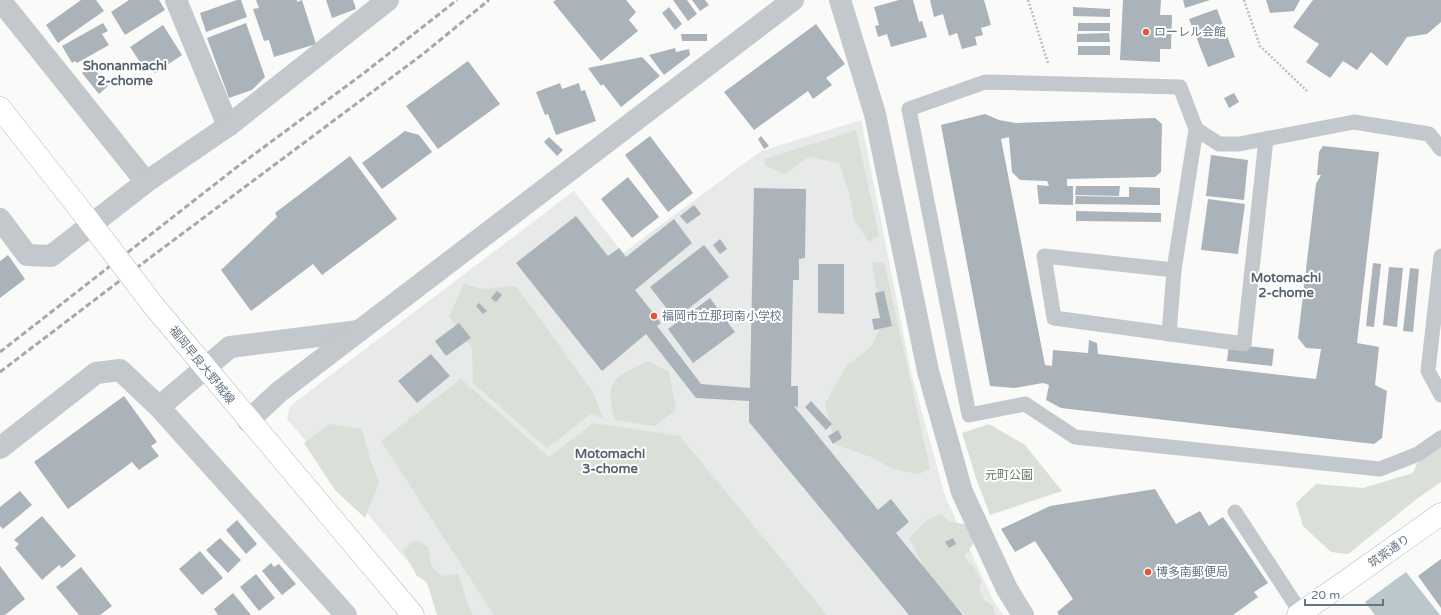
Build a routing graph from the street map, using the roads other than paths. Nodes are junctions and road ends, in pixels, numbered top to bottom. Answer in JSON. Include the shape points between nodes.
{"nodes":[{"id":1,"x":0,"y":0,"type":"edge"},
{"id":2,"x":176,"y":0,"type":"edge"},
{"id":3,"x":388,"y":0,"type":"edge"},
{"id":4,"x":793,"y":0,"type":"edge"},
{"id":5,"x":840,"y":0,"type":"edge"},
{"id":6,"x":0,"y":108,"type":"edge"},
{"id":7,"x":228,"y":126,"type":"junction"},
{"id":8,"x":1196,"y":128,"type":"junction"},
{"id":9,"x":1266,"y":139,"type":"junction"},
{"id":10,"x":1441,"y":149,"type":"edge"},
{"id":11,"x":146,"y":182,"type":"junction"},
{"id":12,"x":0,"y":219,"type":"edge"},
{"id":13,"x":1441,"y":256,"type":"edge"},
{"id":14,"x":1174,"y":270,"type":"junction"},
{"id":15,"x":1437,"y":311,"type":"edge"},
{"id":16,"x":360,"y":331,"type":"junction"},
{"id":17,"x":1169,"y":334,"type":"junction"},
{"id":18,"x":1441,"y":395,"type":"edge"},
{"id":19,"x":159,"y":407,"type":"junction"},
{"id":20,"x":248,"y":421,"type":"junction"},
{"id":21,"x":1441,"y":438,"type":"edge"},
{"id":22,"x":0,"y":448,"type":"edge"},
{"id":23,"x":1236,"y":512,"type":"dead end"},
{"id":24,"x":1441,"y":514,"type":"edge"},
{"id":25,"x":1299,"y":614,"type":"edge"},
{"id":26,"x":346,"y":615,"type":"edge"},
{"id":27,"x":413,"y":615,"type":"edge"},
{"id":28,"x":1023,"y":615,"type":"edge"}],
"edges":[{"from":1,"to":11,"type":"street"},
{"from":2,"to":7,"type":"street"},
{"from":3,"to":7,"type":"street"},
{"from":4,"to":16,"type":"street"},
{"from":5,"to":28,"type":"street","via":[[875,114],[928,371],[962,492],[1007,589]]},
{"from":6,"to":20,"type":"main road","name":"福岡早良大野城線","bridge":true,"via":[[152,305]]},
{"from":7,"to":11,"type":"street"},
{"from":8,"to":9,"type":"lane","via":[[1220,144],[1239,144]]},
{"from":8,"to":14,"type":"lane"},
{"from":8,"to":21,"type":"lane","via":[[1180,87],[985,82],[909,108],[969,415],[1024,404],[1076,437],[1380,469],[1418,454]]},
{"from":9,"to":10,"type":"lane","via":[[1354,122],[1429,134]]},
{"from":9,"to":17,"type":"lane","via":[[1244,344]]},
{"from":11,"to":12,"type":"street","via":[[51,256],[27,255]]},
{"from":13,"to":15,"type":"lane"},
{"from":14,"to":17,"type":"lane"},
{"from":14,"to":17,"type":"lane","via":[[1044,256],[1054,318]]},
{"from":15,"to":18,"type":"lane","via":[[1428,371]]},
{"from":16,"to":19,"type":"street","via":[[230,347]]},
{"from":16,"to":20,"type":"street","via":[[279,392]]},
{"from":19,"to":22,"type":"street","via":[[120,370],[96,373]]},
{"from":19,"to":26,"type":"street"},
{"from":20,"to":27,"type":"main road","name":"福岡早良大野城線"},
{"from":23,"to":25,"type":"lane"},
{"from":24,"to":25,"type":"main road","name":"筑紫通り"}]}
